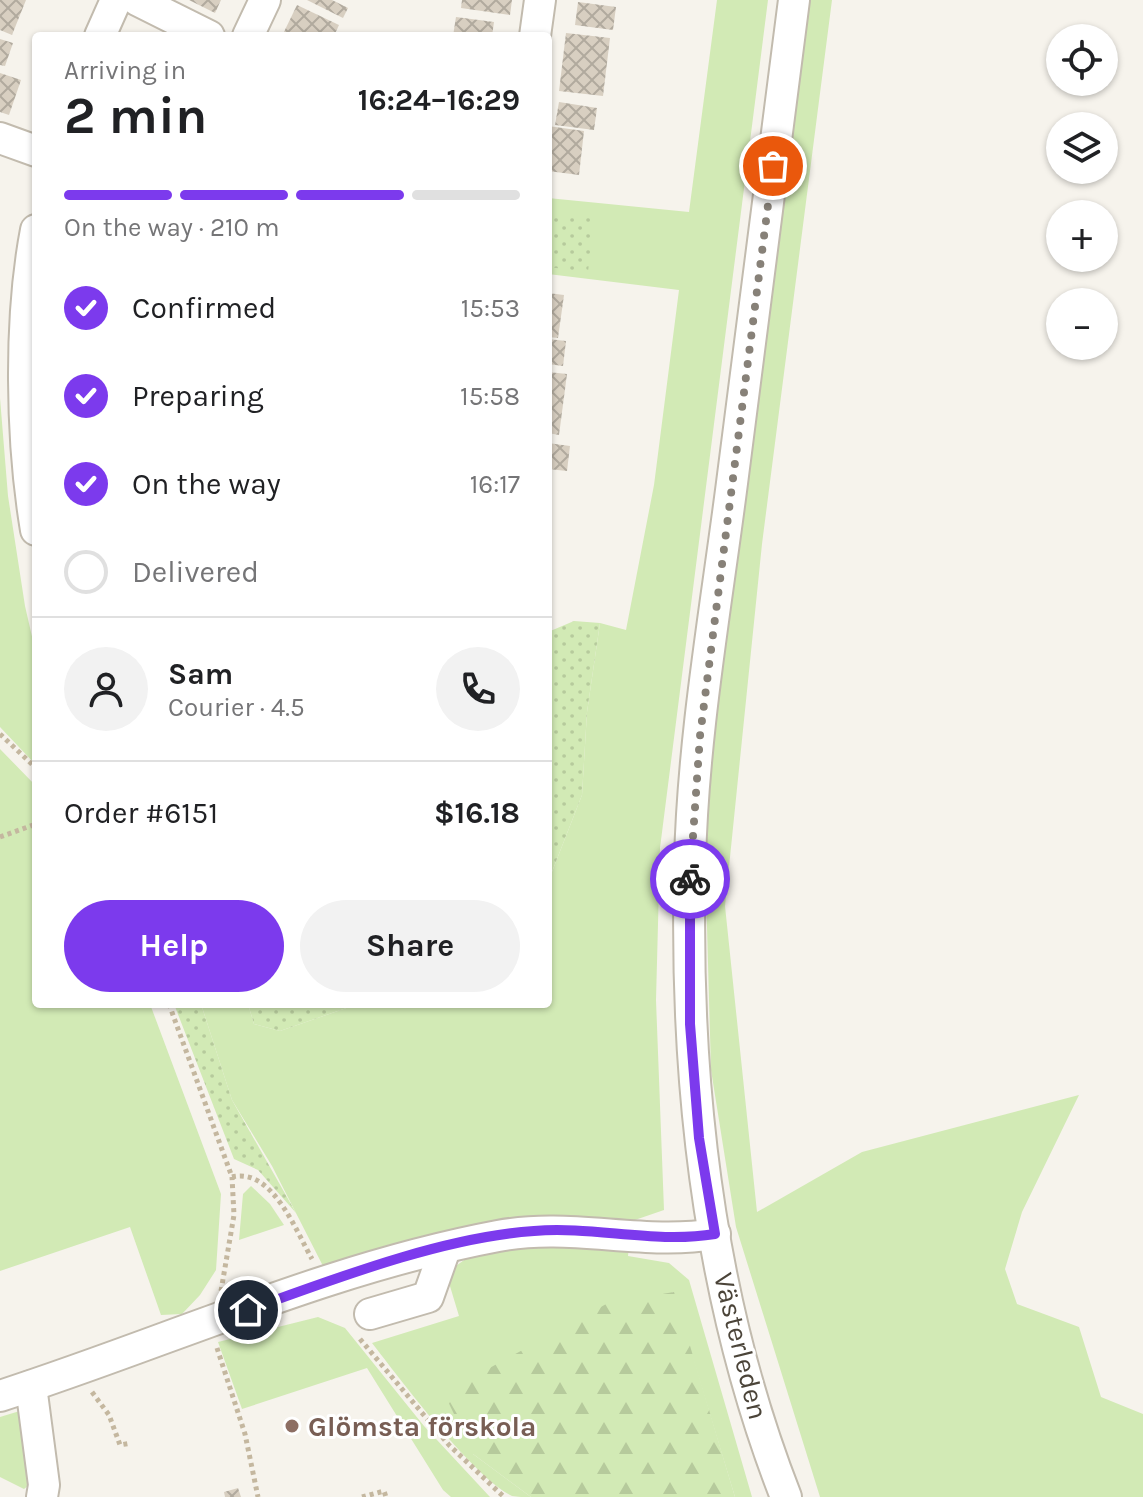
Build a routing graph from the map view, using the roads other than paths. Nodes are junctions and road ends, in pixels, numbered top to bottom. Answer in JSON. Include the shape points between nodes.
{"nodes":[{"id":1,"x":116,"y":0,"type":"edge"},
{"id":2,"x":137,"y":0,"type":"edge"},
{"id":3,"x":265,"y":0,"type":"edge"},
{"id":4,"x":540,"y":0,"type":"edge"},
{"id":5,"x":794,"y":0,"type":"edge"},
{"id":6,"x":102,"y":32,"type":"edge"},
{"id":7,"x":201,"y":32,"type":"edge"},
{"id":8,"x":250,"y":32,"type":"edge"},
{"id":9,"x":536,"y":32,"type":"edge"},
{"id":10,"x":0,"y":138,"type":"edge"},
{"id":11,"x":32,"y":150,"type":"edge"},
{"id":12,"x":32,"y":259,"type":"edge"},
{"id":13,"x":30,"y":394,"type":"edge"},
{"id":14,"x":32,"y":439,"type":"edge"},
{"id":15,"x":715,"y":1234,"type":"junction"},
{"id":16,"x":445,"y":1249,"type":"junction"},
{"id":17,"x":370,"y":1314,"type":"dead end"},
{"id":18,"x":31,"y":1386,"type":"junction"},
{"id":19,"x":0,"y":1396,"type":"edge"},
{"id":20,"x":42,"y":1497,"type":"edge"},
{"id":21,"x":786,"y":1497,"type":"edge"}],
"edges":[{"from":1,"to":6,"type":"street"},
{"from":2,"to":7,"type":"street"},
{"from":3,"to":8,"type":"street"},
{"from":4,"to":9,"type":"street"},
{"from":5,"to":15,"type":"street","name":"Västerleden","via":[[702,721],[690,859],[690,1024],[699,1138]]},
{"from":10,"to":11,"type":"street"},
{"from":12,"to":13,"type":"street","via":[[24,318]]},
{"from":13,"to":14,"type":"street"},
{"from":15,"to":16,"type":"street","via":[[659,1239],[535,1231]]},
{"from":15,"to":21,"type":"street","name":"Västerleden","via":[[764,1441]]},
{"from":16,"to":17,"type":"street","via":[[428,1297]]},
{"from":16,"to":18,"type":"street","via":[[352,1275],[216,1330]]},
{"from":18,"to":19,"type":"street"},
{"from":18,"to":20,"type":"street"}]}
